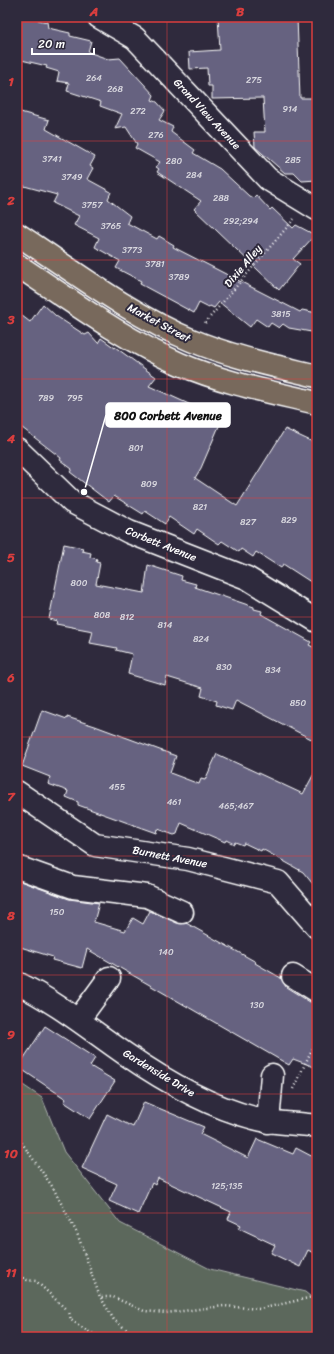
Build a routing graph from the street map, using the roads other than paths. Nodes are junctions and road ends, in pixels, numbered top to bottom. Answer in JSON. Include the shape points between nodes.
{"nodes":[{"id":1,"x":99,"y":17,"type":"edge"},
{"id":2,"x":312,"y":206,"type":"edge"},
{"id":3,"x":17,"y":234,"type":"edge"},
{"id":4,"x":17,"y":265,"type":"edge"},
{"id":5,"x":317,"y":376,"type":"edge"},
{"id":6,"x":317,"y":403,"type":"edge"},
{"id":7,"x":17,"y":449,"type":"edge"},
{"id":8,"x":317,"y":621,"type":"edge"},
{"id":9,"x":17,"y":792,"type":"edge"},
{"id":10,"x":17,"y":867,"type":"edge"},
{"id":11,"x":182,"y":912,"type":"dead end"},
{"id":12,"x":317,"y":928,"type":"edge"},
{"id":13,"x":293,"y":976,"type":"dead end"},
{"id":14,"x":109,"y":978,"type":"dead end"},
{"id":15,"x":17,"y":983,"type":"edge"},
{"id":16,"x":317,"y":991,"type":"edge"},
{"id":17,"x":79,"y":1019,"type":"junction"},
{"id":18,"x":272,"y":1075,"type":"dead end"},
{"id":19,"x":272,"y":1122,"type":"junction"},
{"id":20,"x":317,"y":1126,"type":"edge"}],
"edges":[{"from":1,"to":2,"type":"street","name":"Grand View Avenue","via":[[135,38],[268,179]]},
{"from":3,"to":5,"type":"main road","name":"Market Street","via":[[143,316],[191,340],[243,358]]},
{"from":4,"to":6,"type":"main road","via":[[130,338],[180,364],[236,383]]},
{"from":7,"to":8,"type":"street","name":"Corbett Avenue","via":[[72,502],[128,532],[247,578]]},
{"from":9,"to":12,"type":"street","name":"Burnett Avenue","via":[[95,845],[188,858],[278,882]]},
{"from":10,"to":11,"type":"street","via":[[73,886],[146,896]]},
{"from":13,"to":16,"type":"street"},
{"from":14,"to":17,"type":"street"},
{"from":15,"to":17,"type":"street","name":"Gardenside Drive"},
{"from":17,"to":19,"type":"street","name":"Gardenside Drive","via":[[136,1061],[182,1088],[220,1106]]},
{"from":18,"to":19,"type":"street"},
{"from":19,"to":20,"type":"street","name":"Gardenside Drive"}]}
